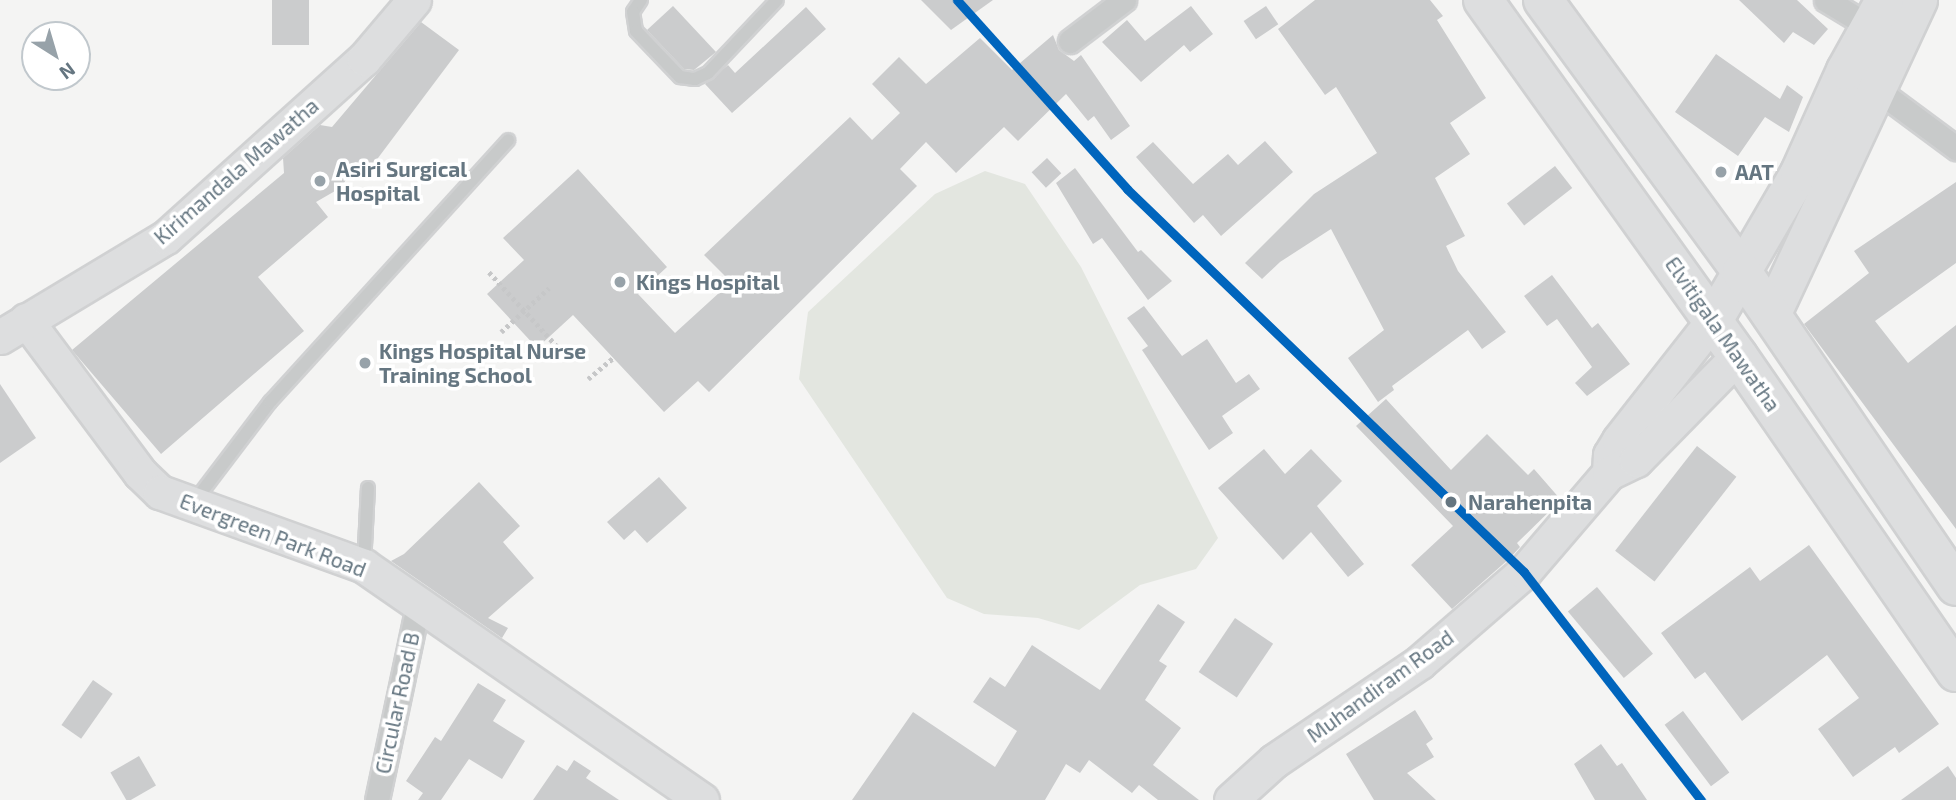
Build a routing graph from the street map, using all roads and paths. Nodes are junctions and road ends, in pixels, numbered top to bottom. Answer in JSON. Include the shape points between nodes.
{"nodes":[{"id":1,"x":414,"y":0,"type":"edge"},
{"id":2,"x":641,"y":0,"type":"edge"},
{"id":3,"x":777,"y":0,"type":"edge"},
{"id":4,"x":1124,"y":0,"type":"edge"},
{"id":5,"x":1483,"y":0,"type":"edge"},
{"id":6,"x":1543,"y":0,"type":"edge"},
{"id":7,"x":1826,"y":0,"type":"edge"},
{"id":8,"x":1918,"y":0,"type":"edge"},
{"id":9,"x":1877,"y":13,"type":"edge"},
{"id":10,"x":1070,"y":41,"type":"dead end"},
{"id":11,"x":1860,"y":78,"type":"junction"},
{"id":12,"x":508,"y":140,"type":"dead end"},
{"id":13,"x":1956,"y":148,"type":"edge"},
{"id":14,"x":489,"y":272,"type":"dead end"},
{"id":15,"x":1742,"y":272,"type":"junction"},
{"id":16,"x":549,"y":288,"type":"dead end"},
{"id":17,"x":525,"y":311,"type":"junction"},
{"id":18,"x":1771,"y":315,"type":"junction"},
{"id":19,"x":1713,"y":320,"type":"junction"},
{"id":20,"x":13,"y":329,"type":"edge"},
{"id":21,"x":501,"y":332,"type":"dead end"},
{"id":22,"x":566,"y":356,"type":"dead end"},
{"id":23,"x":1738,"y":356,"type":"junction"},
{"id":24,"x":613,"y":358,"type":"dead end"},
{"id":25,"x":588,"y":379,"type":"dead end"},
{"id":26,"x":1609,"y":473,"type":"junction"},
{"id":27,"x":368,"y":488,"type":"dead end"},
{"id":28,"x":193,"y":503,"type":"junction"},
{"id":29,"x":364,"y":566,"type":"junction"},
{"id":30,"x":1952,"y":572,"type":"edge"},
{"id":31,"x":418,"y":606,"type":"junction"},
{"id":32,"x":1956,"y":672,"type":"edge"},
{"id":33,"x":377,"y":800,"type":"edge"},
{"id":34,"x":702,"y":800,"type":"edge"},
{"id":35,"x":1231,"y":800,"type":"edge"}],
"edges":[{"from":1,"to":20,"type":"street","name":"Kirimandala Mawatha","via":[[363,59],[166,237]]},
{"from":2,"to":3,"type":"lane","via":[[633,12],[636,31],[680,77],[695,79],[708,73]]},
{"from":4,"to":10,"type":"street"},
{"from":5,"to":19,"type":"highway","name":"Elvitigala Mawatha"},
{"from":6,"to":15,"type":"highway"},
{"from":7,"to":9,"type":"street"},
{"from":8,"to":11,"type":"main road"},
{"from":9,"to":11,"type":"main road"},
{"from":11,"to":13,"type":"street"},
{"from":11,"to":15,"type":"main road"},
{"from":11,"to":18,"type":"main road"},
{"from":12,"to":28,"type":"lane","via":[[270,402]]},
{"from":14,"to":17,"type":"path"},
{"from":15,"to":18,"type":"highway"},
{"from":15,"to":19,"type":"main road"},
{"from":16,"to":17,"type":"path"},
{"from":17,"to":21,"type":"path"},
{"from":17,"to":22,"type":"path"},
{"from":18,"to":23,"type":"main road"},
{"from":18,"to":30,"type":"highway"},
{"from":19,"to":23,"type":"highway","name":"Elvitigala Mawatha"},
{"from":19,"to":26,"type":"street","name":"Muhandiram Road","via":[[1619,440],[1610,455]]},
{"from":20,"to":28,"type":"street","name":"Evergreen Park Road","via":[[140,473],[160,492]]},
{"from":23,"to":26,"type":"street","name":"Muhandiram Road","via":[[1636,460]]},
{"from":23,"to":32,"type":"highway","name":"Elvitigala Mawatha"},
{"from":24,"to":25,"type":"path"},
{"from":26,"to":35,"type":"street","name":"Muhandiram Road","via":[[1514,581],[1420,662],[1274,761]]},
{"from":27,"to":29,"type":"lane"},
{"from":28,"to":29,"type":"street","name":"Evergreen Park Road"},
{"from":29,"to":31,"type":"street","name":"Evergreen Park Road"},
{"from":31,"to":33,"type":"street","name":"Circular Road B"},
{"from":31,"to":34,"type":"street","name":"Evergreen Park Road"}]}
